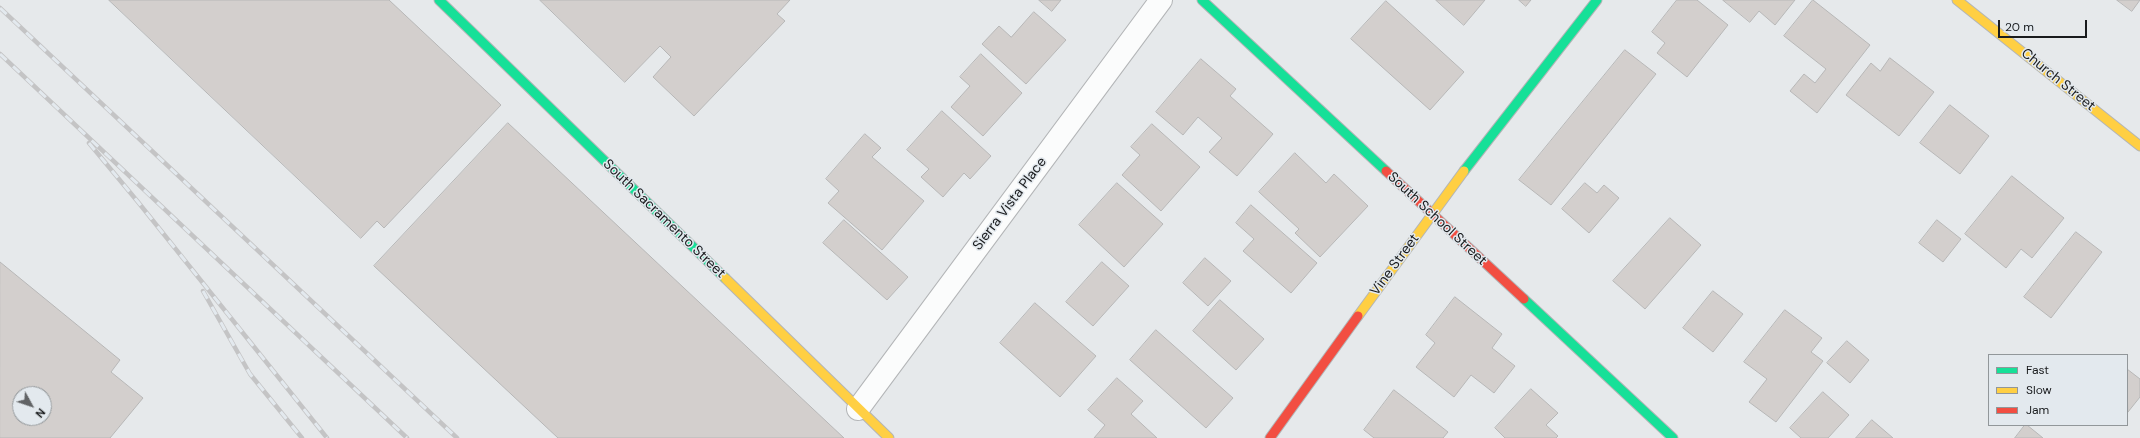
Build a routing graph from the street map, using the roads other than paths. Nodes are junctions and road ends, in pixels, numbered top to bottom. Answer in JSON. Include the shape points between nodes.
{"nodes":[{"id":1,"x":439,"y":0,"type":"edge"},
{"id":2,"x":1161,"y":0,"type":"edge"},
{"id":3,"x":1202,"y":0,"type":"edge"},
{"id":4,"x":1597,"y":0,"type":"edge"},
{"id":5,"x":1957,"y":0,"type":"edge"},
{"id":6,"x":2140,"y":146,"type":"edge"},
{"id":7,"x":1431,"y":214,"type":"junction"},
{"id":8,"x":858,"y":409,"type":"junction"},
{"id":9,"x":889,"y":438,"type":"edge"},
{"id":10,"x":1270,"y":438,"type":"edge"},
{"id":11,"x":1673,"y":438,"type":"edge"}],
"edges":[{"from":1,"to":8,"type":"street","name":"South Sacramento Street"},
{"from":2,"to":8,"type":"street","name":"Sierra Vista Place"},
{"from":3,"to":7,"type":"street","name":"South School Street"},
{"from":4,"to":7,"type":"street","name":"Vine Street"},
{"from":5,"to":6,"type":"street","name":"Church Street"},
{"from":7,"to":10,"type":"street","name":"Vine Street"},
{"from":7,"to":11,"type":"street","name":"South School Street"},
{"from":8,"to":9,"type":"street","name":"South Sacramento Street"}]}
